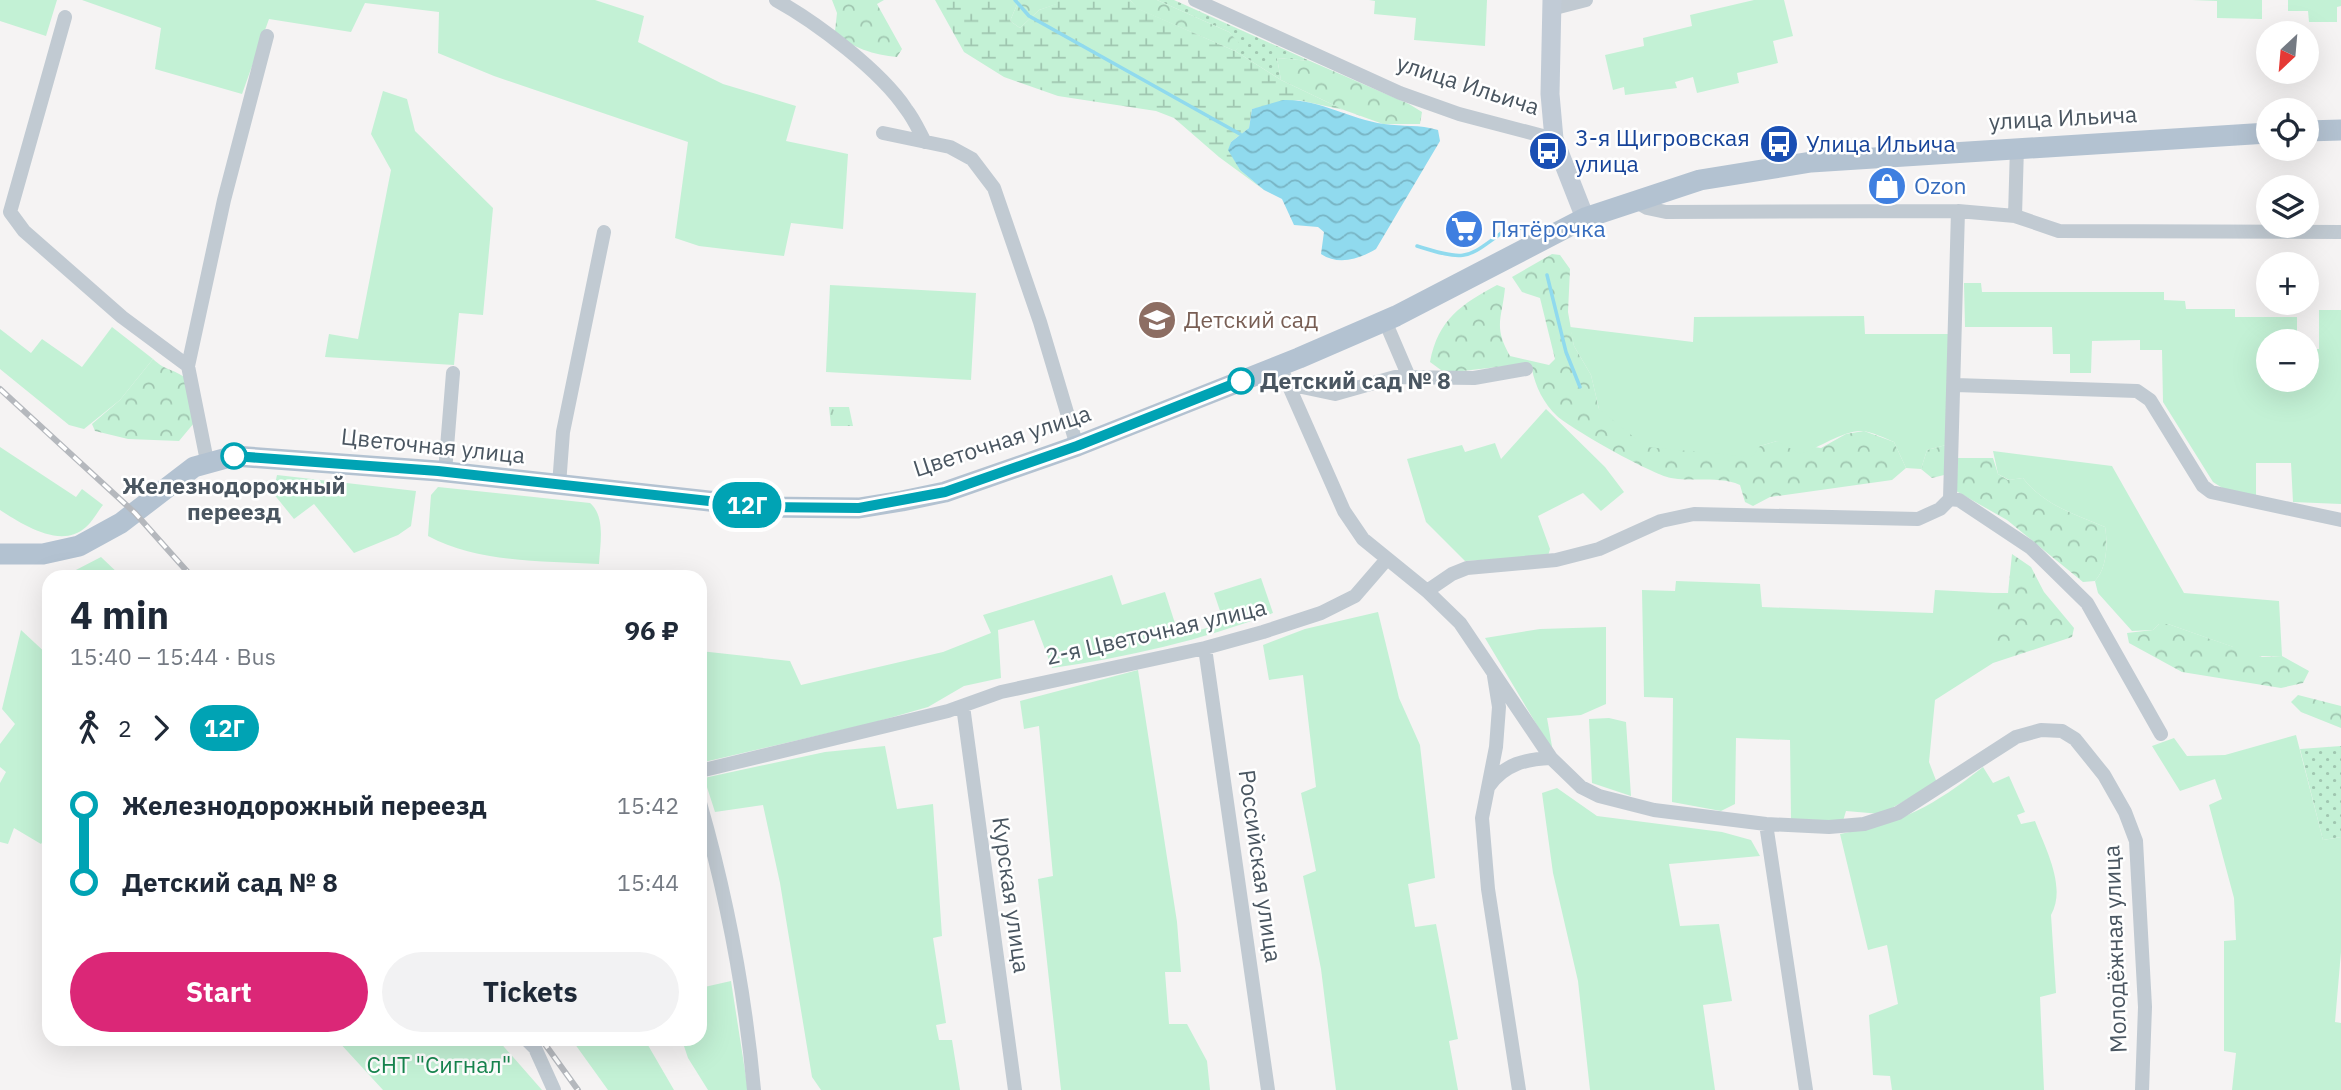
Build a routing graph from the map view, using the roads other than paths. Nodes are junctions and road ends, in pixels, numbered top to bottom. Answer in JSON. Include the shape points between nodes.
{"nodes":[{"id":1,"x":776,"y":0,"type":"edge"},
{"id":2,"x":1195,"y":0,"type":"edge"},
{"id":3,"x":1586,"y":0,"type":"edge"},
{"id":4,"x":1551,"y":4,"type":"edge"},
{"id":5,"x":65,"y":17,"type":"dead end"},
{"id":6,"x":267,"y":36,"type":"dead end"},
{"id":7,"x":2341,"y":130,"type":"edge"},
{"id":8,"x":2319,"y":131,"type":"edge"},
{"id":9,"x":883,"y":133,"type":"dead end"},
{"id":10,"x":2256,"y":135,"type":"edge"},
{"id":11,"x":1554,"y":139,"type":"junction"},
{"id":12,"x":925,"y":142,"type":"junction"},
{"id":13,"x":2017,"y":147,"type":"junction"},
{"id":14,"x":1633,"y":200,"type":"junction"},
{"id":15,"x":1958,"y":211,"type":"junction"},
{"id":16,"x":2015,"y":216,"type":"junction"},
{"id":17,"x":1585,"y":218,"type":"junction"},
{"id":18,"x":604,"y":232,"type":"dead end"},
{"id":19,"x":2341,"y":232,"type":"edge"},
{"id":20,"x":1385,"y":321,"type":"junction"},
{"id":21,"x":188,"y":366,"type":"junction"},
{"id":22,"x":1526,"y":369,"type":"dead end"},
{"id":23,"x":453,"y":373,"type":"dead end"},
{"id":24,"x":1284,"y":375,"type":"junction"},
{"id":25,"x":1409,"y":377,"type":"junction"},
{"id":26,"x":1955,"y":385,"type":"junction"},
{"id":27,"x":1077,"y":446,"type":"junction"},
{"id":28,"x":207,"y":461,"type":"junction"},
{"id":29,"x":445,"y":472,"type":"junction"},
{"id":30,"x":559,"y":485,"type":"junction"},
{"id":31,"x":1950,"y":499,"type":"junction"},
{"id":32,"x":2341,"y":520,"type":"edge"},
{"id":33,"x":0,"y":554,"type":"edge"},
{"id":34,"x":1387,"y":559,"type":"junction"},
{"id":35,"x":1427,"y":591,"type":"junction"},
{"id":36,"x":1205,"y":648,"type":"junction"},
{"id":37,"x":1493,"y":668,"type":"junction"},
{"id":38,"x":963,"y":706,"type":"junction"},
{"id":39,"x":2161,"y":734,"type":"dead end"},
{"id":40,"x":1551,"y":758,"type":"junction"},
{"id":41,"x":707,"y":769,"type":"edge"},
{"id":42,"x":1485,"y":792,"type":"junction"},
{"id":43,"x":1766,"y":824,"type":"junction"},
{"id":44,"x":707,"y":830,"type":"edge"},
{"id":45,"x":533,"y":1046,"type":"edge"},
{"id":46,"x":554,"y":1090,"type":"edge"},
{"id":47,"x":754,"y":1090,"type":"edge"},
{"id":48,"x":1015,"y":1090,"type":"edge"},
{"id":49,"x":1268,"y":1090,"type":"edge"},
{"id":50,"x":1519,"y":1090,"type":"edge"},
{"id":51,"x":1806,"y":1090,"type":"edge"},
{"id":52,"x":2142,"y":1090,"type":"edge"}],
"edges":[{"from":1,"to":12,"type":"street","via":[[879,78],[906,107]]},
{"from":2,"to":11,"type":"street","name":"улица Ильича","via":[[1400,93]]},
{"from":3,"to":4,"type":"street"},
{"from":4,"to":11,"type":"street"},
{"from":5,"to":21,"type":"street","via":[[10,212],[24,231],[122,317]]},
{"from":6,"to":21,"type":"street","via":[[224,200]]},
{"from":7,"to":8,"type":"main road"},
{"from":9,"to":12,"type":"street"},
{"from":10,"to":13,"type":"main road","name":"улица Ильича"},
{"from":11,"to":17,"type":"street","name":"улица Ильича"},
{"from":12,"to":27,"type":"street","via":[[950,147],[972,159],[994,188]]},
{"from":13,"to":14,"type":"main road","name":"улица Ильича","via":[[1754,169]]},
{"from":13,"to":16,"type":"street"},
{"from":14,"to":15,"type":"street","via":[[1666,212]]},
{"from":14,"to":17,"type":"main road","name":"улица Ильича"},
{"from":15,"to":16,"type":"street"},
{"from":15,"to":26,"type":"street"},
{"from":16,"to":19,"type":"street","via":[[2059,231]]},
{"from":17,"to":20,"type":"main road","name":"Цветочная улица"},
{"from":18,"to":30,"type":"street","via":[[562,432]]},
{"from":20,"to":24,"type":"main road","name":"Цветочная улица"},
{"from":20,"to":25,"type":"street"},
{"from":21,"to":28,"type":"street"},
{"from":22,"to":25,"type":"street","via":[[1474,378]]},
{"from":23,"to":29,"type":"street"},
{"from":24,"to":25,"type":"street","via":[[1335,394]]},
{"from":24,"to":27,"type":"main road","name":"Цветочная улица"},
{"from":24,"to":34,"type":"street","via":[[1343,511],[1363,539]]},
{"from":26,"to":31,"type":"street"},
{"from":26,"to":32,"type":"street","via":[[2137,391],[2150,401],[2211,492]]},
{"from":27,"to":30,"type":"main road","name":"Цветочная улица","via":[[945,492],[859,508],[763,507]]},
{"from":28,"to":29,"type":"main road","name":"Цветочная улица","via":[[261,455]]},
{"from":28,"to":33,"type":"main road","name":"Цветочная улица","via":[[99,537],[43,554]]},
{"from":29,"to":30,"type":"main road","name":"Цветочная улица"},
{"from":31,"to":35,"type":"street","via":[[1918,519],[1694,514],[1661,521],[1600,549],[1556,560],[1467,568]]},
{"from":31,"to":39,"type":"street","via":[[1977,510],[2031,548],[2087,603]]},
{"from":34,"to":35,"type":"street","name":"Молодёжная улица"},
{"from":34,"to":36,"type":"street","name":"2-я Цветочная улица","via":[[1355,596],[1321,613]]},
{"from":35,"to":37,"type":"street","name":"Молодёжная улица","via":[[1460,623]]},
{"from":36,"to":38,"type":"street","name":"2-я Цветочная улица","via":[[1001,692]]},
{"from":36,"to":49,"type":"street","name":"Российская улица"},
{"from":37,"to":40,"type":"street","name":"Молодёжная улица"},
{"from":37,"to":42,"type":"street","via":[[1499,707],[1496,747]]},
{"from":38,"to":41,"type":"street","name":"2-я Цветочная улица"},
{"from":38,"to":48,"type":"street","name":"Курская улица"},
{"from":40,"to":42,"type":"street","via":[[1527,759],[1498,773]]},
{"from":40,"to":43,"type":"street","name":"Молодёжная улица","via":[[1581,787],[1617,801]]},
{"from":42,"to":50,"type":"street","via":[[1482,818],[1488,889]]},
{"from":43,"to":51,"type":"street"},
{"from":43,"to":52,"type":"street","name":"Молодёжная улица","via":[[1864,824],[1898,813],[2016,737],[2041,730],[2062,731],[2075,739],[2104,775],[2136,841],[2145,1007]]},
{"from":44,"to":47,"type":"street","via":[[747,1014]]},
{"from":45,"to":46,"type":"street"}]}
